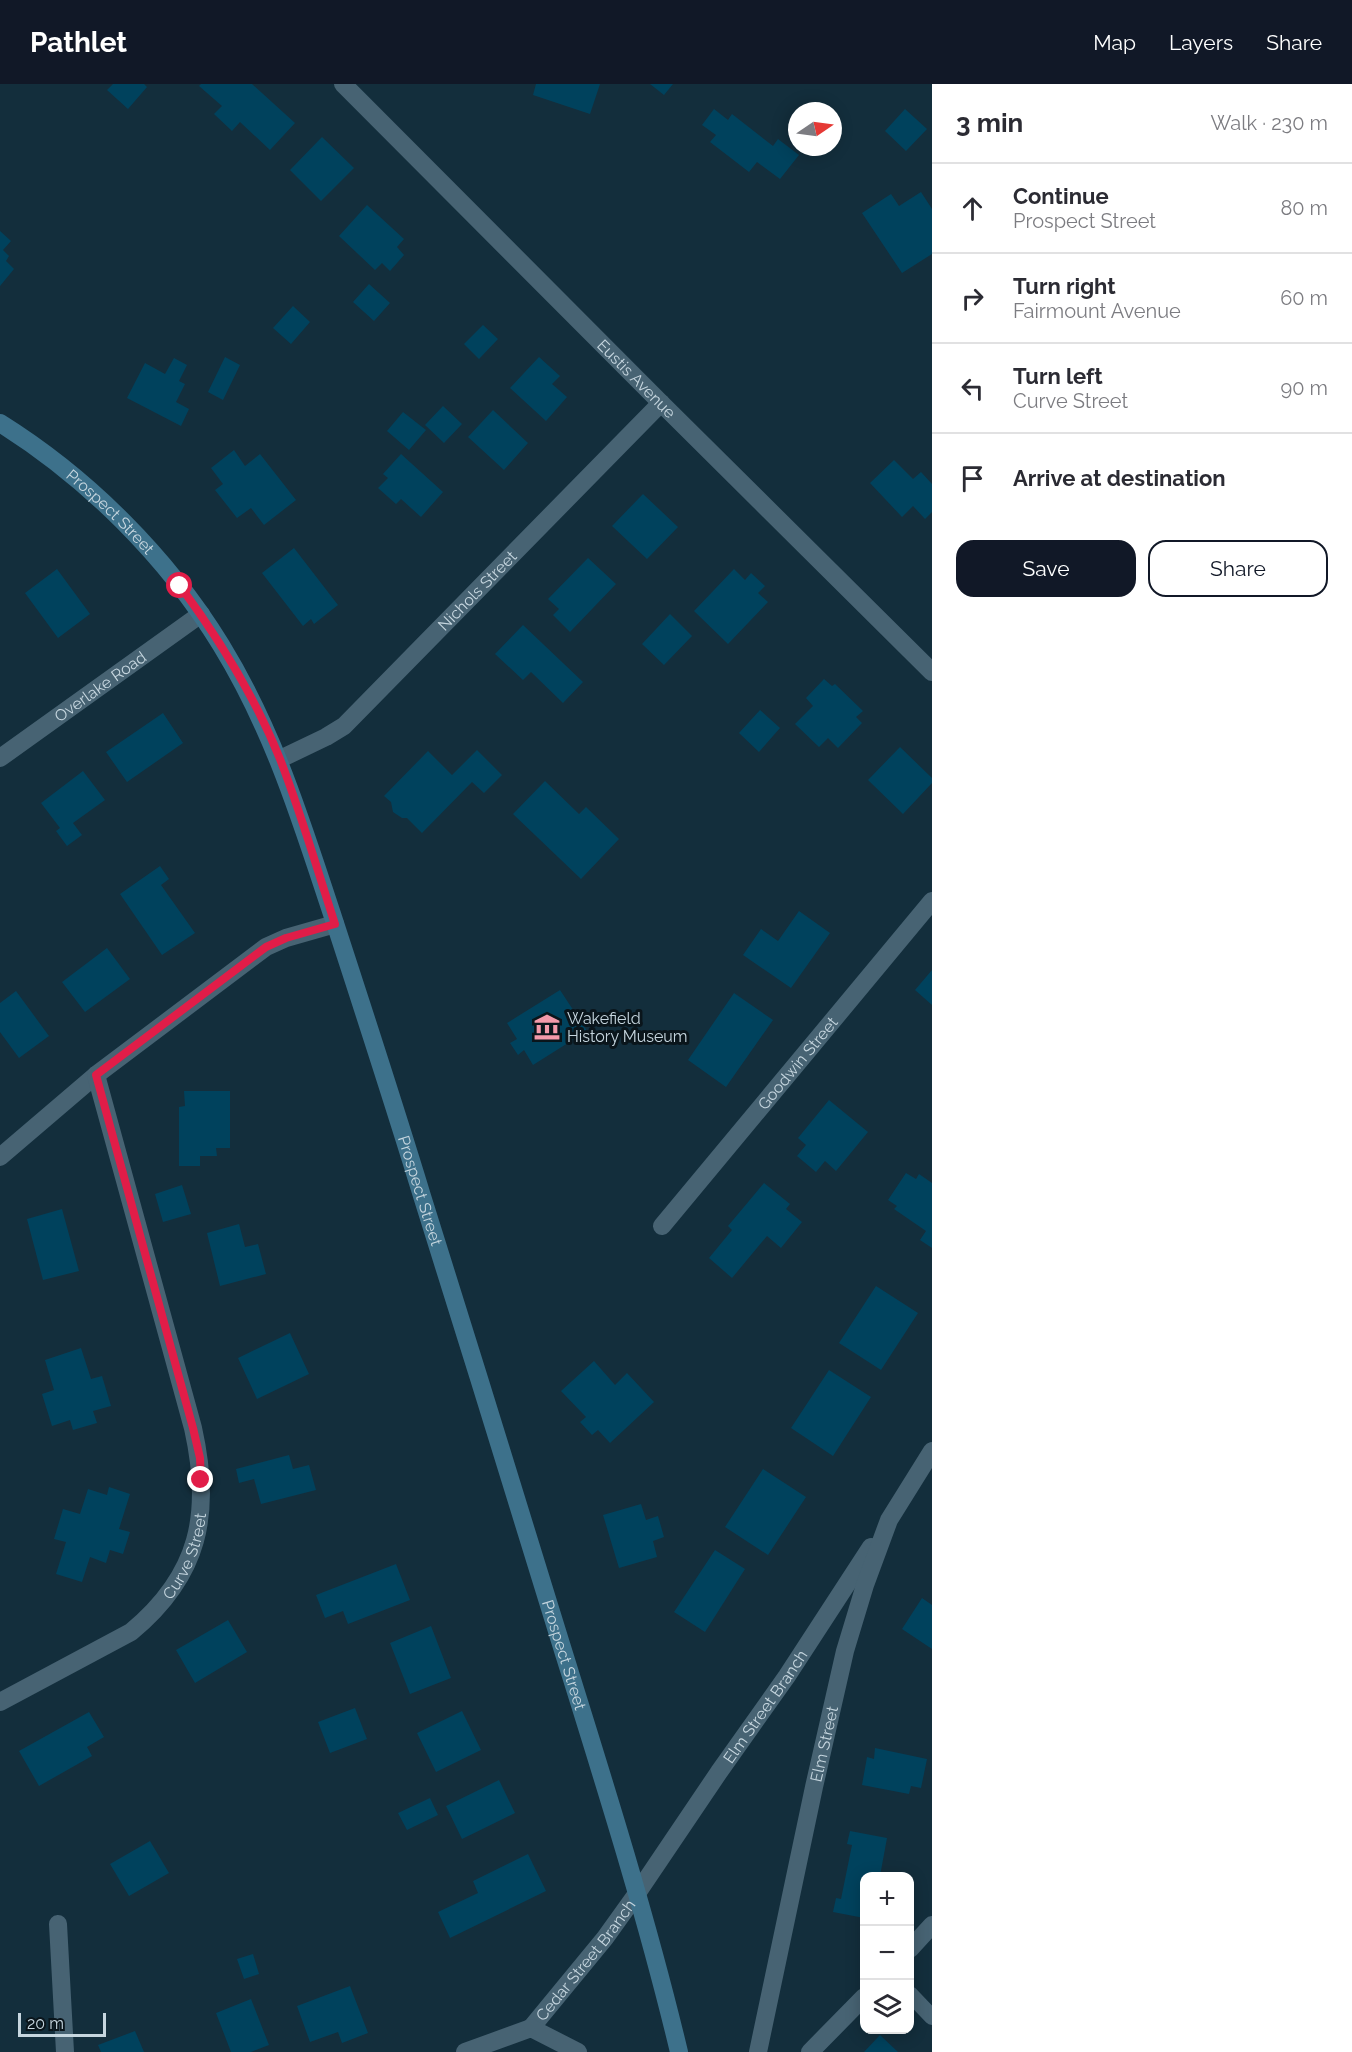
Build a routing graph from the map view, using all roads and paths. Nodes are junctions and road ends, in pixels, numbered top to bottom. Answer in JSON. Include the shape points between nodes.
{"nodes":[{"id":1,"x":343,"y":84,"type":"edge"},
{"id":2,"x":661,"y":403,"type":"junction"},
{"id":3,"x":0,"y":423,"type":"edge"},
{"id":4,"x":201,"y":614,"type":"junction"},
{"id":5,"x":932,"y":672,"type":"edge"},
{"id":6,"x":0,"y":758,"type":"edge"},
{"id":7,"x":280,"y":759,"type":"junction"},
{"id":8,"x":932,"y":902,"type":"edge"},
{"id":9,"x":335,"y":924,"type":"junction"},
{"id":10,"x":96,"y":1075,"type":"junction"},
{"id":11,"x":0,"y":1157,"type":"edge"},
{"id":12,"x":662,"y":1226,"type":"dead end"},
{"id":13,"x":932,"y":1450,"type":"edge"},
{"id":14,"x":888,"y":1520,"type":"junction"},
{"id":15,"x":0,"y":1702,"type":"edge"},
{"id":16,"x":638,"y":1892,"type":"junction"},
{"id":17,"x":58,"y":1924,"type":"dead end"},
{"id":18,"x":932,"y":1924,"type":"edge"},
{"id":19,"x":914,"y":1944,"type":"edge"},
{"id":20,"x":914,"y":1999,"type":"edge"},
{"id":21,"x":860,"y":2001,"type":"edge"},
{"id":22,"x":932,"y":2017,"type":"edge"},
{"id":23,"x":531,"y":2028,"type":"junction"},
{"id":24,"x":65,"y":2052,"type":"edge"},
{"id":25,"x":465,"y":2052,"type":"edge"},
{"id":26,"x":578,"y":2052,"type":"edge"},
{"id":27,"x":679,"y":2052,"type":"edge"},
{"id":28,"x":758,"y":2052,"type":"edge"},
{"id":29,"x":810,"y":2052,"type":"edge"}],
"edges":[{"from":1,"to":2,"type":"street","name":"Eustis Avenue"},
{"from":2,"to":5,"type":"street","name":"Eustis Avenue"},
{"from":2,"to":7,"type":"street","name":"Nichols Street","via":[[344,726]]},
{"from":3,"to":4,"type":"main road","name":"Prospect Street","via":[[52,460],[122,521]]},
{"from":4,"to":6,"type":"street","name":"Overlake Road"},
{"from":4,"to":7,"type":"main road","name":"Prospect Street","via":[[239,676]]},
{"from":7,"to":9,"type":"main road","name":"Prospect Street"},
{"from":8,"to":12,"type":"street","name":"Goodwin Street"},
{"from":9,"to":10,"type":"street","via":[[266,947]]},
{"from":9,"to":16,"type":"main road","name":"Prospect Street"},
{"from":10,"to":11,"type":"street"},
{"from":10,"to":15,"type":"street","name":"Curve Street","via":[[200,1458],[198,1534],[180,1578],[166,1598],[131,1632]]},
{"from":13,"to":14,"type":"street","name":"Elm Street"},
{"from":14,"to":16,"type":"street","name":"Elm Street Branch","via":[[787,1677]]},
{"from":14,"to":28,"type":"street","name":"Elm Street","via":[[845,1651]]},
{"from":16,"to":23,"type":"street","name":"Cedar Street Branch"},
{"from":16,"to":27,"type":"main road","name":"Prospect Street"},
{"from":17,"to":24,"type":"street"},
{"from":18,"to":19,"type":"street"},
{"from":20,"to":22,"type":"lane"},
{"from":21,"to":29,"type":"street"},
{"from":23,"to":25,"type":"street"},
{"from":23,"to":26,"type":"street"}]}
